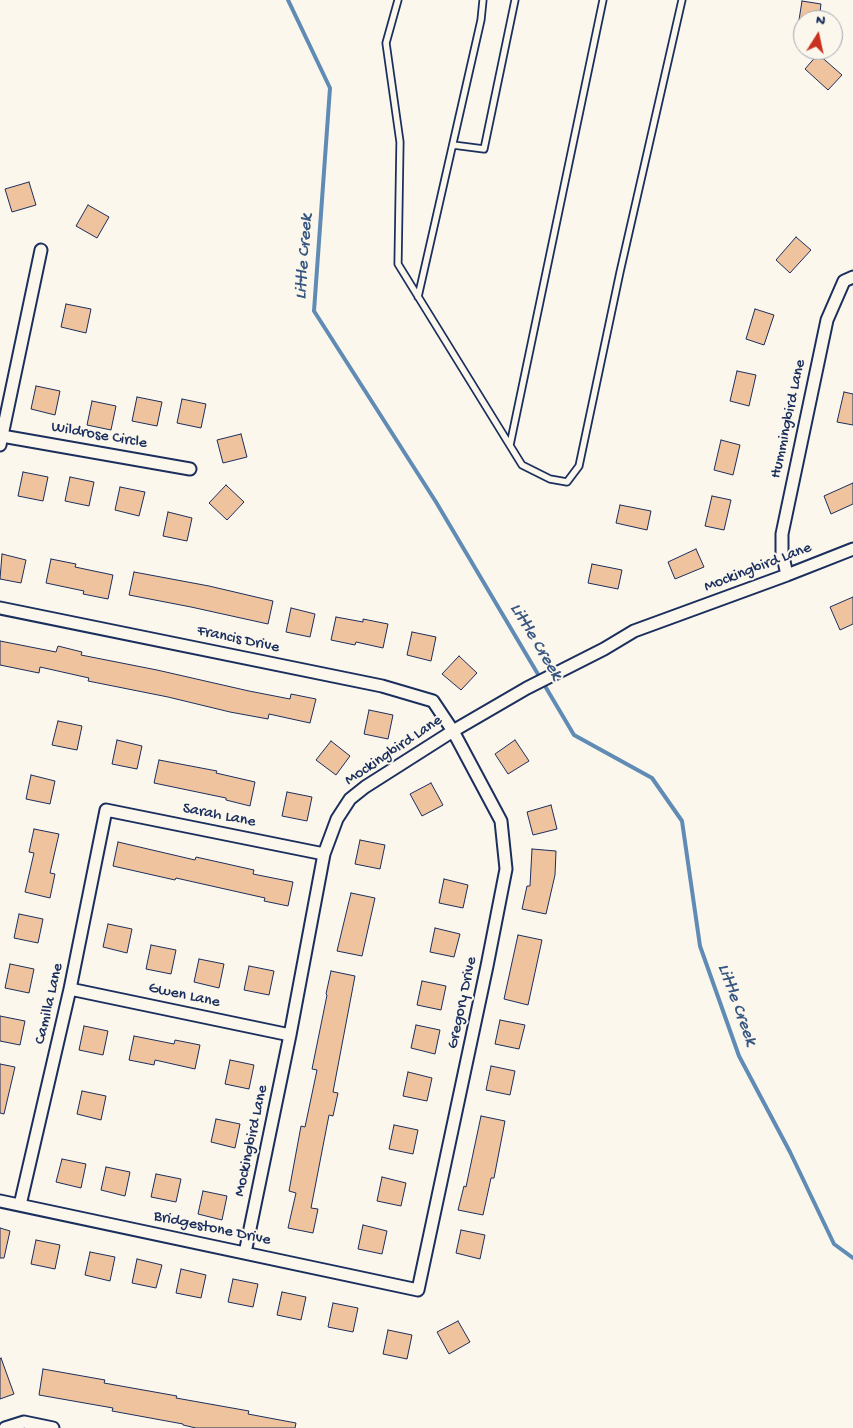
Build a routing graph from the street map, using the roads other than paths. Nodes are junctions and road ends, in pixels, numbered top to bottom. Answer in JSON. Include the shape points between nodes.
{"nodes":[{"id":1,"x":398,"y":0,"type":"edge"},
{"id":2,"x":483,"y":0,"type":"edge"},
{"id":3,"x":516,"y":0,"type":"edge"},
{"id":4,"x":603,"y":0,"type":"edge"},
{"id":5,"x":682,"y":0,"type":"edge"},
{"id":6,"x":453,"y":145,"type":"junction"},
{"id":7,"x":41,"y":250,"type":"dead end"},
{"id":8,"x":853,"y":277,"type":"edge"},
{"id":9,"x":418,"y":297,"type":"junction"},
{"id":10,"x":1,"y":440,"type":"edge"},
{"id":11,"x":510,"y":445,"type":"junction"},
{"id":12,"x":190,"y":469,"type":"dead end"},
{"id":13,"x":853,"y":549,"type":"edge"},
{"id":14,"x":787,"y":575,"type":"junction"},
{"id":15,"x":0,"y":608,"type":"edge"},
{"id":16,"x":453,"y":731,"type":"junction"},
{"id":17,"x":106,"y":810,"type":"joint"},
{"id":18,"x":324,"y":854,"type":"junction"},
{"id":19,"x":70,"y":989,"type":"junction"},
{"id":20,"x":290,"y":1035,"type":"junction"},
{"id":21,"x":0,"y":1201,"type":"edge"},
{"id":22,"x":20,"y":1205,"type":"junction"},
{"id":23,"x":245,"y":1253,"type":"junction"},
{"id":24,"x":418,"y":1290,"type":"joint"},
{"id":25,"x":5,"y":1428,"type":"edge"},
{"id":26,"x":53,"y":1428,"type":"edge"}],
"edges":[{"from":1,"to":9,"type":"lane","via":[[386,43],[400,142],[398,264]]},
{"from":2,"to":6,"type":"lane"},
{"from":3,"to":6,"type":"lane","via":[[484,149]]},
{"from":4,"to":11,"type":"lane"},
{"from":5,"to":11,"type":"lane","via":[[579,466],[567,482],[550,479],[522,464]]},
{"from":6,"to":9,"type":"lane"},
{"from":7,"to":10,"type":"street"},
{"from":8,"to":14,"type":"street","name":"Hummingbird Lane","via":[[844,281],[827,320],[784,525],[782,552]]},
{"from":9,"to":11,"type":"lane"},
{"from":10,"to":12,"type":"street","name":"Wildrose Circle"},
{"from":13,"to":14,"type":"street","name":"Mockingbird Lane"},
{"from":14,"to":16,"type":"street","name":"Mockingbird Lane","via":[[634,632]]},
{"from":15,"to":16,"type":"street","name":"Francis Drive","via":[[382,686],[433,701]]},
{"from":16,"to":18,"type":"street","name":"Mockingbird Lane","via":[[365,786],[350,799],[337,819]]},
{"from":16,"to":24,"type":"street","name":"Gregory Drive","via":[[501,821],[506,869]]},
{"from":17,"to":18,"type":"street","name":"Sarah Lane"},
{"from":17,"to":19,"type":"street","name":"Camilla Lane"},
{"from":18,"to":20,"type":"street","name":"Mockingbird Lane"},
{"from":19,"to":20,"type":"street","name":"Gwen Lane"},
{"from":19,"to":22,"type":"street","name":"Camilla Lane"},
{"from":20,"to":23,"type":"street","name":"Mockingbird Lane"},
{"from":21,"to":22,"type":"street","name":"Bridgestone Drive"},
{"from":22,"to":23,"type":"street","name":"Bridgestone Drive"},
{"from":23,"to":24,"type":"street","name":"Bridgestone Drive"},
{"from":25,"to":26,"type":"street","via":[[24,1422]]}]}
